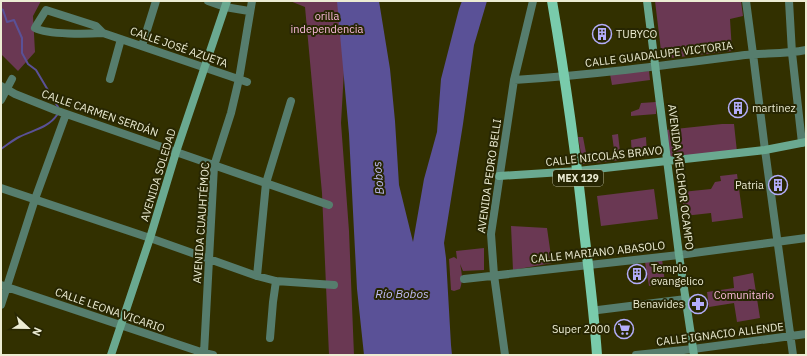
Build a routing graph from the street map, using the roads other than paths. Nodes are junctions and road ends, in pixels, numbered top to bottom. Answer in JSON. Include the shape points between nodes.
{"nodes":[{"id":1,"x":156,"y":1,"type":"edge"},
{"id":2,"x":208,"y":1,"type":"edge"},
{"id":3,"x":252,"y":1,"type":"edge"},
{"id":4,"x":533,"y":1,"type":"edge"},
{"id":5,"x":552,"y":1,"type":"edge"},
{"id":6,"x":647,"y":1,"type":"edge"},
{"id":7,"x":746,"y":1,"type":"edge"},
{"id":8,"x":789,"y":1,"type":"edge"},
{"id":9,"x":226,"y":4,"type":"edge"},
{"id":10,"x":249,"y":12,"type":"junction"},
{"id":11,"x":103,"y":33,"type":"junction"},
{"id":12,"x":121,"y":39,"type":"junction"},
{"id":13,"x":142,"y":46,"type":"junction"},
{"id":14,"x":806,"y":50,"type":"edge"},
{"id":15,"x":792,"y":53,"type":"junction"},
{"id":16,"x":754,"y":54,"type":"junction"},
{"id":17,"x":205,"y":67,"type":"junction"},
{"id":18,"x":656,"y":67,"type":"junction"},
{"id":19,"x":565,"y":77,"type":"junction"},
{"id":20,"x":12,"y":79,"type":"dead end"},
{"id":21,"x":110,"y":79,"type":"dead end"},
{"id":22,"x":239,"y":79,"type":"junction"},
{"id":23,"x":514,"y":80,"type":"junction"},
{"id":24,"x":247,"y":82,"type":"dead end"},
{"id":25,"x":4,"y":87,"type":"edge"},
{"id":26,"x":1,"y":100,"type":"edge"},
{"id":27,"x":290,"y":101,"type":"dead end"},
{"id":28,"x":66,"y":114,"type":"junction"},
{"id":29,"x":804,"y":142,"type":"edge"},
{"id":30,"x":765,"y":150,"type":"junction"},
{"id":31,"x":176,"y":152,"type":"junction"},
{"id":32,"x":667,"y":161,"type":"junction"},
{"id":33,"x":214,"y":166,"type":"junction"},
{"id":34,"x":578,"y":171,"type":"junction"},
{"id":35,"x":499,"y":176,"type":"junction"},
{"id":36,"x":266,"y":183,"type":"junction"},
{"id":37,"x":1,"y":188,"type":"edge"},
{"id":38,"x":35,"y":199,"type":"junction"},
{"id":39,"x":329,"y":206,"type":"dead end"},
{"id":40,"x":150,"y":238,"type":"junction"},
{"id":41,"x":806,"y":238,"type":"edge"},
{"id":42,"x":777,"y":242,"type":"junction"},
{"id":43,"x":679,"y":255,"type":"junction"},
{"id":44,"x":210,"y":259,"type":"junction"},
{"id":45,"x":588,"y":265,"type":"junction"},
{"id":46,"x":494,"y":275,"type":"junction"},
{"id":47,"x":257,"y":276,"type":"junction"},
{"id":48,"x":464,"y":279,"type":"dead end"},
{"id":49,"x":276,"y":281,"type":"junction"},
{"id":50,"x":334,"y":285,"type":"dead end"},
{"id":51,"x":4,"y":286,"type":"edge"},
{"id":52,"x":686,"y":299,"type":"junction"},
{"id":53,"x":1,"y":305,"type":"edge"},
{"id":54,"x":594,"y":312,"type":"junction"},
{"id":55,"x":121,"y":325,"type":"junction"},
{"id":56,"x":806,"y":334,"type":"edge"},
{"id":57,"x":791,"y":336,"type":"junction"},
{"id":58,"x":270,"y":338,"type":"dead end"},
{"id":59,"x":694,"y":352,"type":"edge"},
{"id":60,"x":204,"y":354,"type":"edge"},
{"id":61,"x":111,"y":355,"type":"edge"},
{"id":62,"x":213,"y":355,"type":"edge"},
{"id":63,"x":505,"y":355,"type":"edge"},
{"id":64,"x":597,"y":355,"type":"edge"},
{"id":65,"x":636,"y":355,"type":"edge"},
{"id":66,"x":793,"y":355,"type":"edge"}],
"edges":[{"from":1,"to":13,"type":"street"},
{"from":2,"to":9,"type":"street"},
{"from":3,"to":10,"type":"street","name":"AVENIDA CUAUHTÉMOC"},
{"from":4,"to":23,"type":"street","name":"AVENIDA PEDRO BELLI"},
{"from":5,"to":19,"type":"main road","number":"MEX 129"},
{"from":6,"to":18,"type":"street","name":"AVENIDA MELCHOR OCAMPO"},
{"from":7,"to":16,"type":"street"},
{"from":8,"to":15,"type":"street"},
{"from":9,"to":10,"type":"street"},
{"from":9,"to":17,"type":"street","name":"AVENIDA SOLEDAD"},
{"from":10,"to":22,"type":"street","name":"AVENIDA CUAUHTÉMOC"},
{"from":11,"to":11,"type":"street","name":"CALLE JOSÉ AZUETA","via":[[50,32],[35,28],[46,10],[96,26]]},
{"from":11,"to":12,"type":"street","name":"CALLE JOSÉ AZUETA"},
{"from":12,"to":13,"type":"street","name":"CALLE JOSÉ AZUETA"},
{"from":12,"to":21,"type":"street"},
{"from":13,"to":17,"type":"street","name":"CALLE JOSÉ AZUETA"},
{"from":14,"to":15,"type":"street","name":"CALLE GUADALUPE VICTORIA"},
{"from":15,"to":16,"type":"street","name":"CALLE GUADALUPE VICTORIA"},
{"from":15,"to":29,"type":"street"},
{"from":16,"to":18,"type":"street","name":"CALLE GUADALUPE VICTORIA"},
{"from":16,"to":30,"type":"street"},
{"from":17,"to":22,"type":"street","name":"CALLE JOSÉ AZUETA"},
{"from":17,"to":31,"type":"street","name":"AVENIDA SOLEDAD"},
{"from":18,"to":19,"type":"street","name":"CALLE GUADALUPE VICTORIA"},
{"from":18,"to":32,"type":"street","name":"AVENIDA MELCHOR OCAMPO"},
{"from":19,"to":23,"type":"street","name":"CALLE GUADALUPE VICTORIA"},
{"from":19,"to":34,"type":"main road","number":"MEX 129"},
{"from":20,"to":25,"type":"street"},
{"from":22,"to":24,"type":"street","name":"CALLE JOSÉ AZUETA"},
{"from":22,"to":33,"type":"street","name":"AVENIDA CUAUHTÉMOC"},
{"from":23,"to":35,"type":"street","name":"AVENIDA PEDRO BELLI"},
{"from":25,"to":26,"type":"street"},
{"from":25,"to":28,"type":"street","name":"CALLE CARMEN SERDÁN","via":[[15,94]]},
{"from":27,"to":36,"type":"street"},
{"from":28,"to":31,"type":"street","name":"CALLE CARMEN SERDÁN"},
{"from":28,"to":38,"type":"street"},
{"from":29,"to":30,"type":"street","name":"CALLE NICOLÁS BRAVO"},
{"from":30,"to":32,"type":"street","name":"CALLE NICOLÁS BRAVO"},
{"from":30,"to":42,"type":"street"},
{"from":31,"to":33,"type":"street","name":"CALLE CARMEN SERDÁN"},
{"from":31,"to":40,"type":"street","name":"AVENIDA SOLEDAD"},
{"from":32,"to":34,"type":"street","name":"CALLE NICOLÁS BRAVO"},
{"from":32,"to":43,"type":"street","name":"AVENIDA MELCHOR OCAMPO"},
{"from":33,"to":36,"type":"street","name":"CALLE CARMEN SERDÁN"},
{"from":33,"to":44,"type":"street","name":"AVENIDA CUAUHTÉMOC"},
{"from":34,"to":35,"type":"street","name":"CALLE NICOLÁS BRAVO"},
{"from":34,"to":45,"type":"main road","number":"MEX 129"},
{"from":35,"to":46,"type":"street","name":"AVENIDA PEDRO BELLI","via":[[491,234]]},
{"from":36,"to":39,"type":"street","name":"CALLE CARMEN SERDÁN"},
{"from":36,"to":47,"type":"street"},
{"from":37,"to":38,"type":"street"},
{"from":38,"to":40,"type":"street"},
{"from":38,"to":51,"type":"street"},
{"from":40,"to":44,"type":"street"},
{"from":40,"to":55,"type":"street","name":"AVENIDA SOLEDAD"},
{"from":41,"to":42,"type":"street","name":"CALLE MARIANO ABASOLO"},
{"from":42,"to":43,"type":"street","name":"CALLE MARIANO ABASOLO"},
{"from":42,"to":57,"type":"street"},
{"from":43,"to":45,"type":"street","name":"CALLE MARIANO ABASOLO"},
{"from":43,"to":52,"type":"street","name":"AVENIDA MELCHOR OCAMPO"},
{"from":44,"to":47,"type":"street"},
{"from":44,"to":60,"type":"street","name":"AVENIDA CUAUHTÉMOC"},
{"from":45,"to":46,"type":"street","name":"CALLE MARIANO ABASOLO"},
{"from":45,"to":54,"type":"main road","number":"MEX 129"},
{"from":46,"to":48,"type":"street","name":"CALLE MARIANO ABASOLO"},
{"from":46,"to":63,"type":"street","name":"AVENIDA PEDRO BELLI"},
{"from":47,"to":49,"type":"street"},
{"from":49,"to":50,"type":"street"},
{"from":49,"to":58,"type":"street"},
{"from":51,"to":53,"type":"street"},
{"from":51,"to":55,"type":"street","name":"CALLE LEONA VICARIO"},
{"from":52,"to":54,"type":"street"},
{"from":52,"to":59,"type":"street","name":"AVENIDA MELCHOR OCAMPO"},
{"from":54,"to":64,"type":"main road","number":"MEX 129"},
{"from":55,"to":60,"type":"street","name":"CALLE LEONA VICARIO"},
{"from":55,"to":61,"type":"street","name":"AVENIDA SOLEDAD"},
{"from":56,"to":57,"type":"street","name":"CALLE IGNACIO ALLENDE"},
{"from":57,"to":59,"type":"street","name":"CALLE IGNACIO ALLENDE"},
{"from":57,"to":66,"type":"street"},
{"from":59,"to":65,"type":"street","name":"CALLE IGNACIO ALLENDE"},
{"from":60,"to":62,"type":"street","name":"CALLE LEONA VICARIO"}]}
